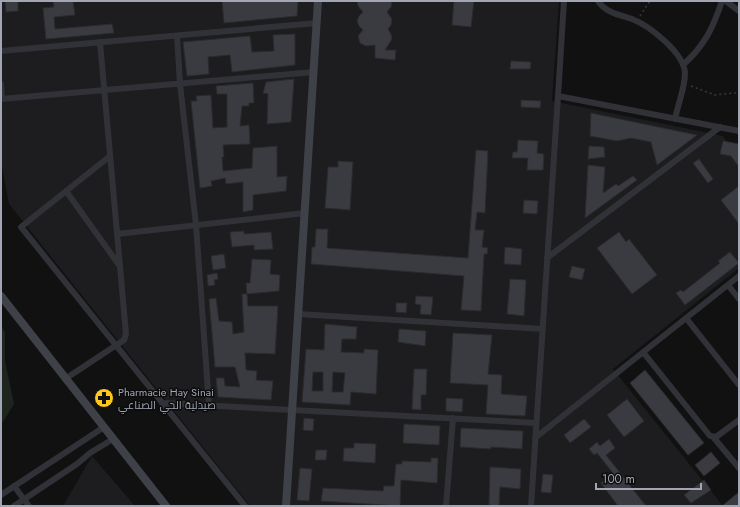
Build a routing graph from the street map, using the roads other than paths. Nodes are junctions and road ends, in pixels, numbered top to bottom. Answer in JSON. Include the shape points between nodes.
{"nodes":[{"id":1,"x":318,"y":1,"type":"edge"},
{"id":2,"x":564,"y":1,"type":"edge"},
{"id":3,"x":598,"y":1,"type":"edge"},
{"id":4,"x":722,"y":1,"type":"edge"},
{"id":5,"x":726,"y":1,"type":"edge"},
{"id":6,"x":739,"y":11,"type":"edge"},
{"id":7,"x":317,"y":23,"type":"junction"},
{"id":8,"x":177,"y":36,"type":"junction"},
{"id":9,"x":100,"y":42,"type":"junction"},
{"id":10,"x":1,"y":51,"type":"edge"},
{"id":11,"x":683,"y":65,"type":"junction"},
{"id":12,"x":314,"y":72,"type":"junction"},
{"id":13,"x":1,"y":84,"type":"edge"},
{"id":14,"x":180,"y":84,"type":"junction"},
{"id":15,"x":104,"y":90,"type":"junction"},
{"id":16,"x":558,"y":96,"type":"junction"},
{"id":17,"x":2,"y":99,"type":"edge"},
{"id":18,"x":675,"y":118,"type":"junction"},
{"id":19,"x":720,"y":127,"type":"junction"},
{"id":20,"x":739,"y":131,"type":"edge"},
{"id":21,"x":110,"y":156,"type":"junction"},
{"id":22,"x":66,"y":191,"type":"junction"},
{"id":23,"x":305,"y":214,"type":"junction"},
{"id":24,"x":196,"y":225,"type":"junction"},
{"id":25,"x":117,"y":234,"type":"junction"},
{"id":26,"x":547,"y":258,"type":"junction"},
{"id":27,"x":120,"y":266,"type":"junction"},
{"id":28,"x":739,"y":276,"type":"edge"},
{"id":29,"x":728,"y":285,"type":"junction"},
{"id":30,"x":1,"y":296,"type":"edge"},
{"id":31,"x":739,"y":299,"type":"edge"},
{"id":32,"x":298,"y":314,"type":"junction"},
{"id":33,"x":686,"y":318,"type":"junction"},
{"id":34,"x":543,"y":329,"type":"junction"},
{"id":35,"x":116,"y":345,"type":"junction"},
{"id":36,"x":643,"y":352,"type":"junction"},
{"id":37,"x":65,"y":379,"type":"junction"},
{"id":38,"x":739,"y":385,"type":"edge"},
{"id":39,"x":162,"y":403,"type":"junction"},
{"id":40,"x":209,"y":405,"type":"junction"},
{"id":41,"x":292,"y":410,"type":"junction"},
{"id":42,"x":453,"y":418,"type":"junction"},
{"id":43,"x":739,"y":420,"type":"edge"},
{"id":44,"x":536,"y":423,"type":"junction"},
{"id":45,"x":104,"y":427,"type":"junction"},
{"id":46,"x":535,"y":438,"type":"junction"},
{"id":47,"x":714,"y":438,"type":"junction"},
{"id":48,"x":113,"y":439,"type":"junction"},
{"id":49,"x":739,"y":468,"type":"edge"},
{"id":50,"x":14,"y":486,"type":"junction"},
{"id":51,"x":1,"y":495,"type":"edge"},
{"id":52,"x":23,"y":500,"type":"junction"},
{"id":53,"x":14,"y":506,"type":"edge"},
{"id":54,"x":29,"y":506,"type":"edge"},
{"id":55,"x":166,"y":506,"type":"edge"},
{"id":56,"x":244,"y":506,"type":"edge"},
{"id":57,"x":286,"y":506,"type":"edge"},
{"id":58,"x":446,"y":506,"type":"edge"},
{"id":59,"x":531,"y":506,"type":"edge"}],
"edges":[{"from":1,"to":7,"type":"street"},
{"from":2,"to":16,"type":"street"},
{"from":3,"to":11,"type":"street","via":[[602,8],[648,27],[672,50]]},
{"from":4,"to":11,"type":"street","via":[[714,25]]},
{"from":5,"to":6,"type":"street"},
{"from":7,"to":8,"type":"street"},
{"from":7,"to":12,"type":"street"},
{"from":8,"to":9,"type":"street"},
{"from":8,"to":14,"type":"street"},
{"from":9,"to":10,"type":"street"},
{"from":9,"to":15,"type":"street"},
{"from":11,"to":18,"type":"street","via":[[683,83]]},
{"from":12,"to":14,"type":"street"},
{"from":12,"to":23,"type":"street"},
{"from":13,"to":17,"type":"street"},
{"from":14,"to":15,"type":"street"},
{"from":14,"to":24,"type":"street"},
{"from":15,"to":17,"type":"street"},
{"from":15,"to":21,"type":"street"},
{"from":16,"to":18,"type":"street"},
{"from":16,"to":26,"type":"street"},
{"from":18,"to":19,"type":"street"},
{"from":19,"to":20,"type":"street"},
{"from":19,"to":26,"type":"street"},
{"from":21,"to":22,"type":"street"},
{"from":21,"to":25,"type":"street"},
{"from":22,"to":27,"type":"street"},
{"from":22,"to":35,"type":"street","via":[[21,227]]},
{"from":23,"to":24,"type":"street"},
{"from":23,"to":32,"type":"street"},
{"from":24,"to":25,"type":"street"},
{"from":24,"to":40,"type":"street"},
{"from":25,"to":27,"type":"street"},
{"from":26,"to":34,"type":"street"},
{"from":27,"to":35,"type":"street","via":[[126,334],[124,340]]},
{"from":28,"to":29,"type":"street"},
{"from":29,"to":31,"type":"street"},
{"from":29,"to":33,"type":"street"},
{"from":30,"to":37,"type":"street"},
{"from":32,"to":34,"type":"street"},
{"from":32,"to":41,"type":"street"},
{"from":33,"to":36,"type":"street"},
{"from":33,"to":38,"type":"street"},
{"from":34,"to":44,"type":"street"},
{"from":35,"to":37,"type":"street"},
{"from":35,"to":39,"type":"street"},
{"from":36,"to":46,"type":"street"},
{"from":36,"to":47,"type":"street"},
{"from":37,"to":45,"type":"street"},
{"from":39,"to":40,"type":"street"},
{"from":39,"to":56,"type":"street"},
{"from":40,"to":41,"type":"street"},
{"from":41,"to":42,"type":"street"},
{"from":41,"to":57,"type":"street"},
{"from":42,"to":44,"type":"street"},
{"from":42,"to":58,"type":"street"},
{"from":43,"to":47,"type":"street"},
{"from":44,"to":46,"type":"street"},
{"from":45,"to":48,"type":"street"},
{"from":45,"to":50,"type":"street"},
{"from":46,"to":59,"type":"street"},
{"from":47,"to":49,"type":"street"},
{"from":48,"to":52,"type":"street"},
{"from":48,"to":55,"type":"street"},
{"from":50,"to":51,"type":"street"},
{"from":50,"to":52,"type":"street"},
{"from":52,"to":53,"type":"street"},
{"from":52,"to":54,"type":"street"}]}
